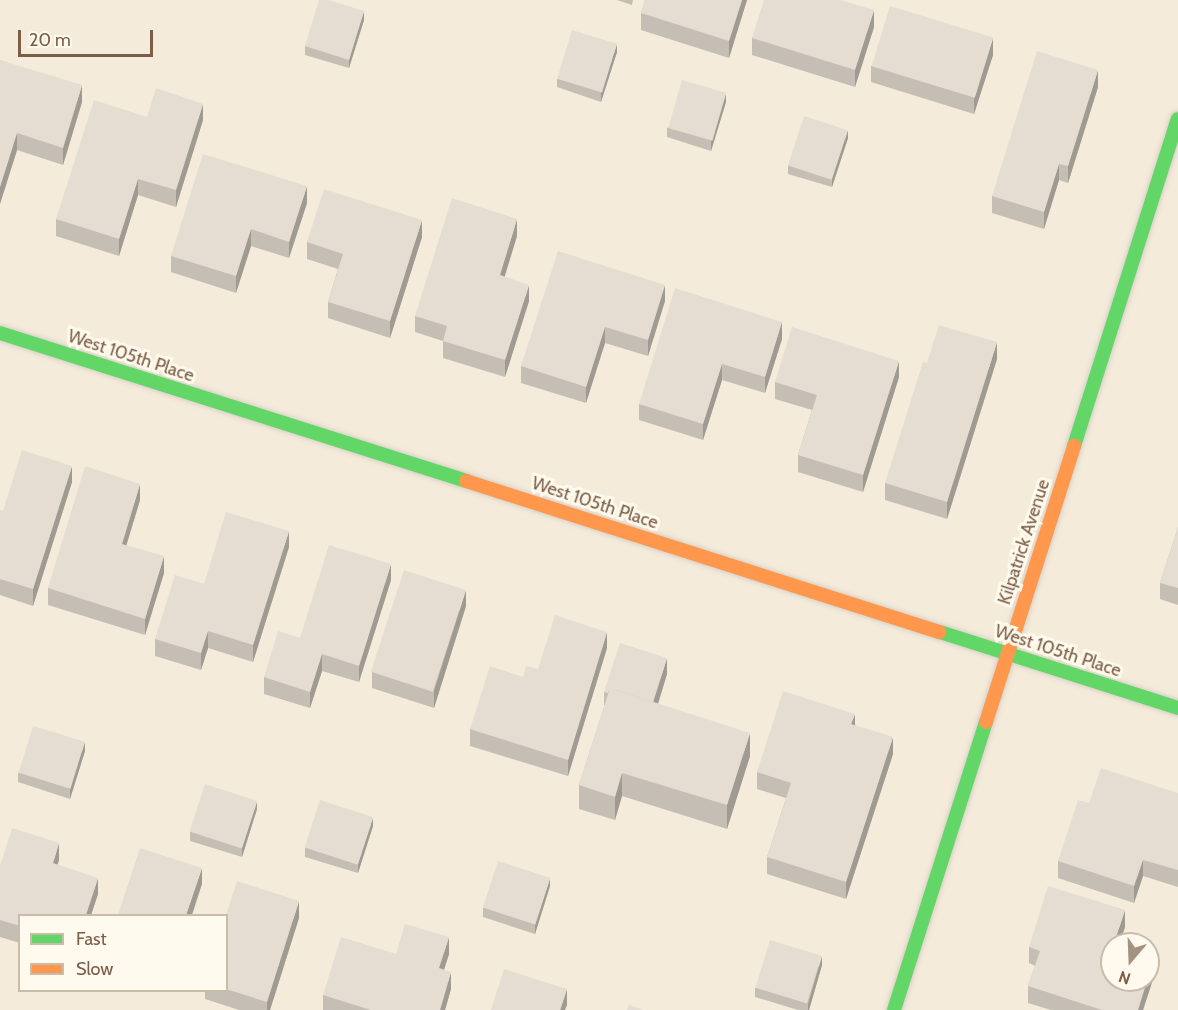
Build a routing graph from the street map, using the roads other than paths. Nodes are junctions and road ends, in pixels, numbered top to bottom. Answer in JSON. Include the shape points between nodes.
{"nodes":[{"id":1,"x":1178,"y":119,"type":"edge"},
{"id":2,"x":0,"y":333,"type":"edge"},
{"id":3,"x":1007,"y":653,"type":"junction"},
{"id":4,"x":1178,"y":708,"type":"edge"},
{"id":5,"x":894,"y":1010,"type":"edge"}],
"edges":[{"from":1,"to":3,"type":"street","name":"Kilpatrick Avenue"},
{"from":2,"to":3,"type":"street","name":"West 105th Place"},
{"from":3,"to":4,"type":"street","name":"West 105th Place"},
{"from":3,"to":5,"type":"street","name":"Kilpatrick Avenue"}]}
